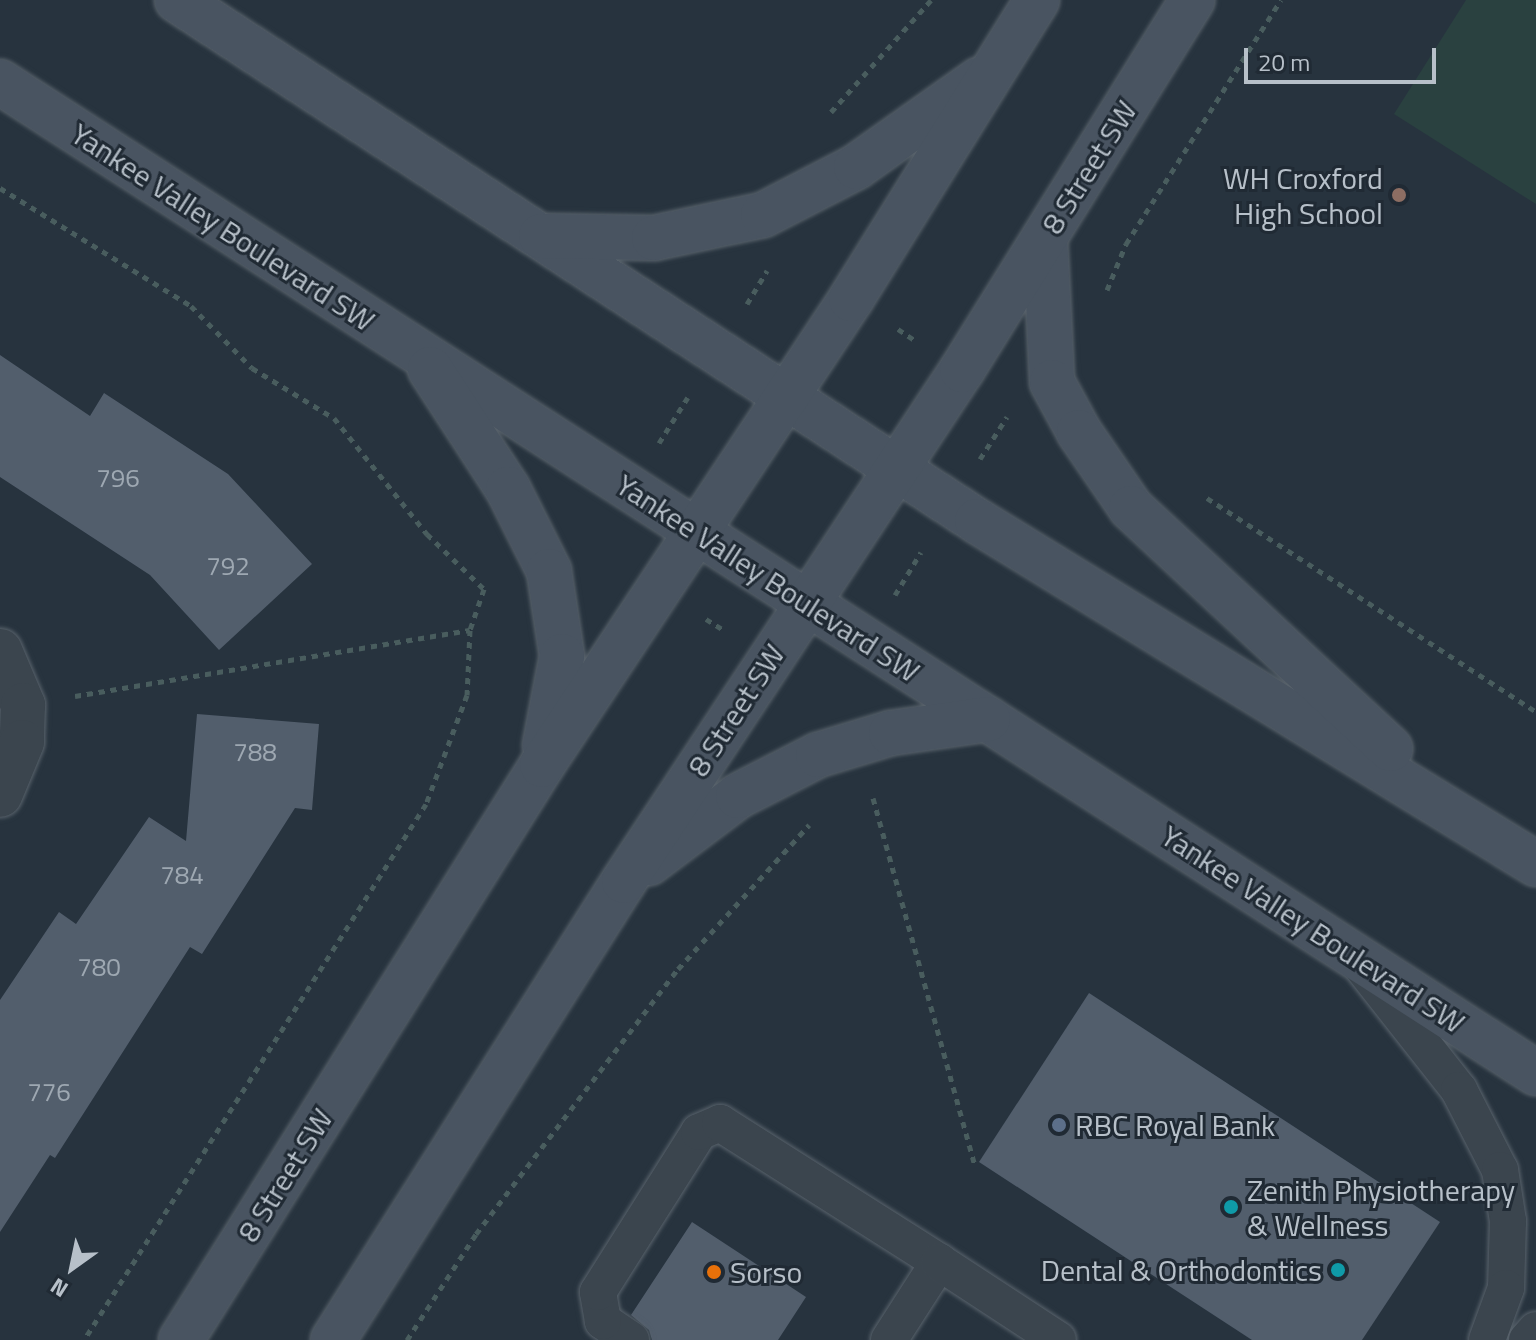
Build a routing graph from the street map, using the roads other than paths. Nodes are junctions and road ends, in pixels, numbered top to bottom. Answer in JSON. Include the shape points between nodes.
{"nodes":[{"id":1,"x":177,"y":0,"type":"edge"},
{"id":2,"x":1037,"y":0,"type":"edge"},
{"id":3,"x":1192,"y":0,"type":"edge"},
{"id":4,"x":994,"y":69,"type":"junction"},
{"id":5,"x":0,"y":82,"type":"edge"},
{"id":6,"x":541,"y":236,"type":"junction"},
{"id":7,"x":1045,"y":237,"type":"junction"},
{"id":8,"x":423,"y":357,"type":"junction"},
{"id":9,"x":787,"y":397,"type":"junction"},
{"id":10,"x":896,"y":469,"type":"junction"},
{"id":11,"x":697,"y":531,"type":"junction"},
{"id":12,"x":807,"y":604,"type":"junction"},
{"id":13,"x":0,"y":651,"type":"edge"},
{"id":14,"x":988,"y":719,"type":"junction"},
{"id":15,"x":542,"y":765,"type":"junction"},
{"id":16,"x":0,"y":795,"type":"edge"},
{"id":17,"x":1469,"y":820,"type":"junction"},
{"id":18,"x":1536,"y":864,"type":"edge"},
{"id":19,"x":624,"y":881,"type":"junction"},
{"id":20,"x":1352,"y":955,"type":"junction"},
{"id":21,"x":1536,"y":1073,"type":"edge"},
{"id":22,"x":939,"y":1262,"type":"junction"},
{"id":23,"x":1536,"y":1330,"type":"edge"},
{"id":24,"x":181,"y":1340,"type":"edge"},
{"id":25,"x":333,"y":1340,"type":"edge"},
{"id":26,"x":631,"y":1340,"type":"edge"},
{"id":27,"x":889,"y":1340,"type":"edge"},
{"id":28,"x":1058,"y":1340,"type":"edge"},
{"id":29,"x":1487,"y":1340,"type":"edge"},
{"id":30,"x":1527,"y":1340,"type":"edge"}],
"edges":[{"from":1,"to":6,"type":"main road"},
{"from":2,"to":4,"type":"main road","name":"8 Street SW"},
{"from":3,"to":7,"type":"main road","name":"8 Street SW"},
{"from":4,"to":6,"type":"main road","via":[[856,167],[763,215],[654,238]]},
{"from":4,"to":9,"type":"main road","name":"8 Street SW"},
{"from":5,"to":8,"type":"main road","name":"Yankee Valley Boulevard SW"},
{"from":6,"to":9,"type":"main road"},
{"from":7,"to":10,"type":"main road","name":"8 Street SW"},
{"from":7,"to":17,"type":"main road","via":[[1052,382],[1131,508]]},
{"from":8,"to":11,"type":"main road","name":"Yankee Valley Boulevard SW"},
{"from":8,"to":15,"type":"main road","via":[[508,489],[549,571],[562,656]]},
{"from":9,"to":10,"type":"main road"},
{"from":9,"to":11,"type":"main road","name":"8 Street SW"},
{"from":10,"to":12,"type":"main road","name":"8 Street SW"},
{"from":10,"to":17,"type":"main road"},
{"from":11,"to":12,"type":"main road","name":"Yankee Valley Boulevard SW"},
{"from":11,"to":15,"type":"main road","name":"8 Street SW"},
{"from":12,"to":14,"type":"main road","name":"Yankee Valley Boulevard SW"},
{"from":12,"to":19,"type":"main road","name":"8 Street SW"},
{"from":13,"to":16,"type":"street","via":[[23,705],[22,742]]},
{"from":14,"to":19,"type":"main road","via":[[891,733],[818,755],[738,796]]},
{"from":14,"to":20,"type":"main road","name":"Yankee Valley Boulevard SW"},
{"from":15,"to":24,"type":"main road","name":"8 Street SW"},
{"from":17,"to":18,"type":"main road"},
{"from":19,"to":25,"type":"main road","name":"8 Street SW"},
{"from":20,"to":21,"type":"main road","name":"Yankee Valley Boulevard SW"},
{"from":20,"to":29,"type":"lane","via":[[1459,1090],[1500,1170],[1508,1221],[1506,1288]]},
{"from":22,"to":26,"type":"lane","via":[[720,1123],[699,1132],[598,1292],[603,1321]]},
{"from":22,"to":27,"type":"lane"},
{"from":22,"to":28,"type":"lane"},
{"from":23,"to":30,"type":"lane"}]}
